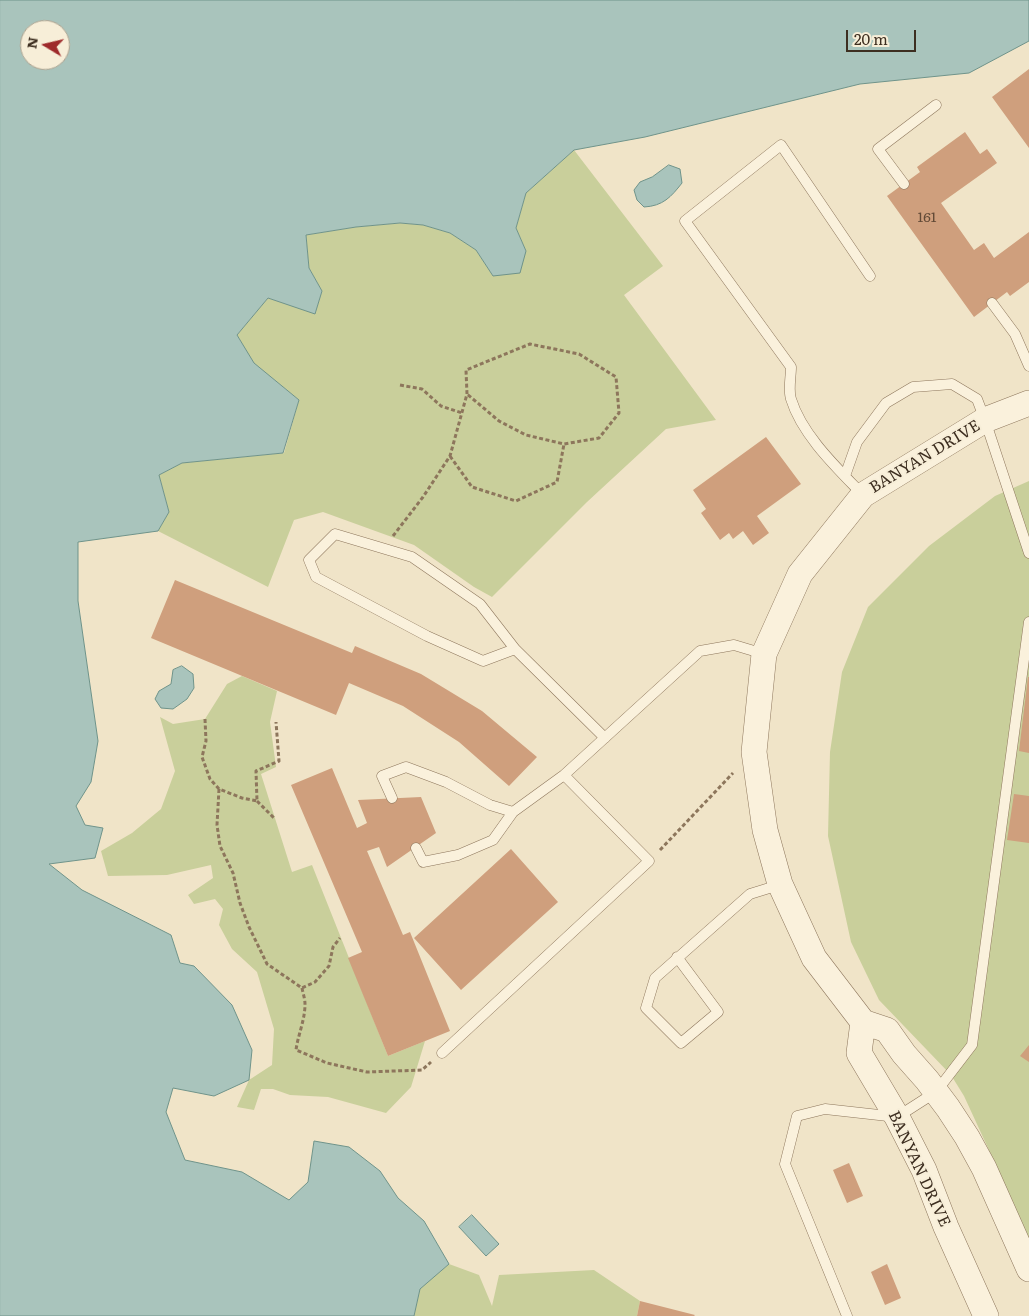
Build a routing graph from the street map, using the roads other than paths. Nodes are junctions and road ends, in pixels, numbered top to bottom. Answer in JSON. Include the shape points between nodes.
{"nodes":[{"id":1,"x":936,"y":105,"type":"dead end"},
{"id":2,"x":904,"y":184,"type":"dead end"},
{"id":3,"x":870,"y":276,"type":"dead end"},
{"id":4,"x":992,"y":303,"type":"dead end"},
{"id":5,"x":1029,"y":366,"type":"edge"},
{"id":6,"x":1029,"y":403,"type":"edge"},
{"id":7,"x":985,"y":420,"type":"junction"},
{"id":8,"x":845,"y":476,"type":"junction"},
{"id":9,"x":863,"y":495,"type":"junction"},
{"id":10,"x":1029,"y":553,"type":"edge"},
{"id":11,"x":1029,"y":622,"type":"edge"},
{"id":12,"x":515,"y":649,"type":"junction"},
{"id":13,"x":764,"y":654,"type":"junction"},
{"id":14,"x":605,"y":738,"type":"junction"},
{"id":15,"x":564,"y":775,"type":"junction"},
{"id":16,"x":392,"y":798,"type":"dead end"},
{"id":17,"x":513,"y":812,"type":"junction"},
{"id":18,"x":416,"y":848,"type":"dead end"},
{"id":19,"x":780,"y":884,"type":"junction"},
{"id":20,"x":677,"y":958,"type":"junction"},
{"id":21,"x":863,"y":1022,"type":"junction"},
{"id":22,"x":442,"y":1053,"type":"road end"},
{"id":23,"x":936,"y":1092,"type":"junction"},
{"id":24,"x":897,"y":1117,"type":"junction"},
{"id":25,"x":1029,"y":1269,"type":"edge"},
{"id":26,"x":847,"y":1316,"type":"edge"},
{"id":27,"x":986,"y":1316,"type":"edge"}],
"edges":[{"from":1,"to":2,"type":"lane","via":[[878,149]]},
{"from":3,"to":8,"type":"lane","via":[[780,145],[685,221],[791,368],[790,397],[805,429]]},
{"from":4,"to":5,"type":"lane","via":[[1015,334]]},
{"from":6,"to":7,"type":"street","name":"BANYAN DRIVE"},
{"from":7,"to":8,"type":"lane","via":[[977,400],[952,384],[913,387],[886,403],[857,442]]},
{"from":7,"to":9,"type":"street","name":"BANYAN DRIVE"},
{"from":7,"to":10,"type":"lane"},
{"from":8,"to":9,"type":"lane"},
{"from":9,"to":13,"type":"street","name":"BANYAN DRIVE","via":[[800,574]]},
{"from":11,"to":23,"type":"lane","via":[[972,1045]]},
{"from":12,"to":12,"type":"lane","via":[[480,604],[412,557],[335,534],[309,560],[316,577],[483,662]]},
{"from":12,"to":14,"type":"lane"},
{"from":13,"to":14,"type":"lane","via":[[734,645],[700,651]]},
{"from":13,"to":19,"type":"street","name":"BANYAN DRIVE","via":[[754,752],[765,830]]},
{"from":14,"to":15,"type":"lane"},
{"from":15,"to":17,"type":"lane"},
{"from":15,"to":22,"type":"lane","via":[[649,861]]},
{"from":16,"to":17,"type":"lane","via":[[382,776],[406,767]]},
{"from":17,"to":18,"type":"lane","via":[[494,840],[458,856],[423,862]]},
{"from":19,"to":20,"type":"lane","via":[[750,894]]},
{"from":19,"to":21,"type":"street","name":"BANYAN DRIVE","via":[[814,958]]},
{"from":20,"to":20,"type":"lane","via":[[654,978],[646,1008],[681,1042],[718,1012]]},
{"from":21,"to":23,"type":"street","via":[[887,1030]]},
{"from":21,"to":24,"type":"street","name":"BANYAN DRIVE","via":[[859,1053]]},
{"from":23,"to":24,"type":"lane"},
{"from":23,"to":25,"type":"street","via":[[984,1168]]},
{"from":24,"to":26,"type":"lane","via":[[825,1109],[797,1116],[785,1164]]},
{"from":24,"to":27,"type":"street","name":"BANYAN DRIVE","via":[[924,1170]]}]}
